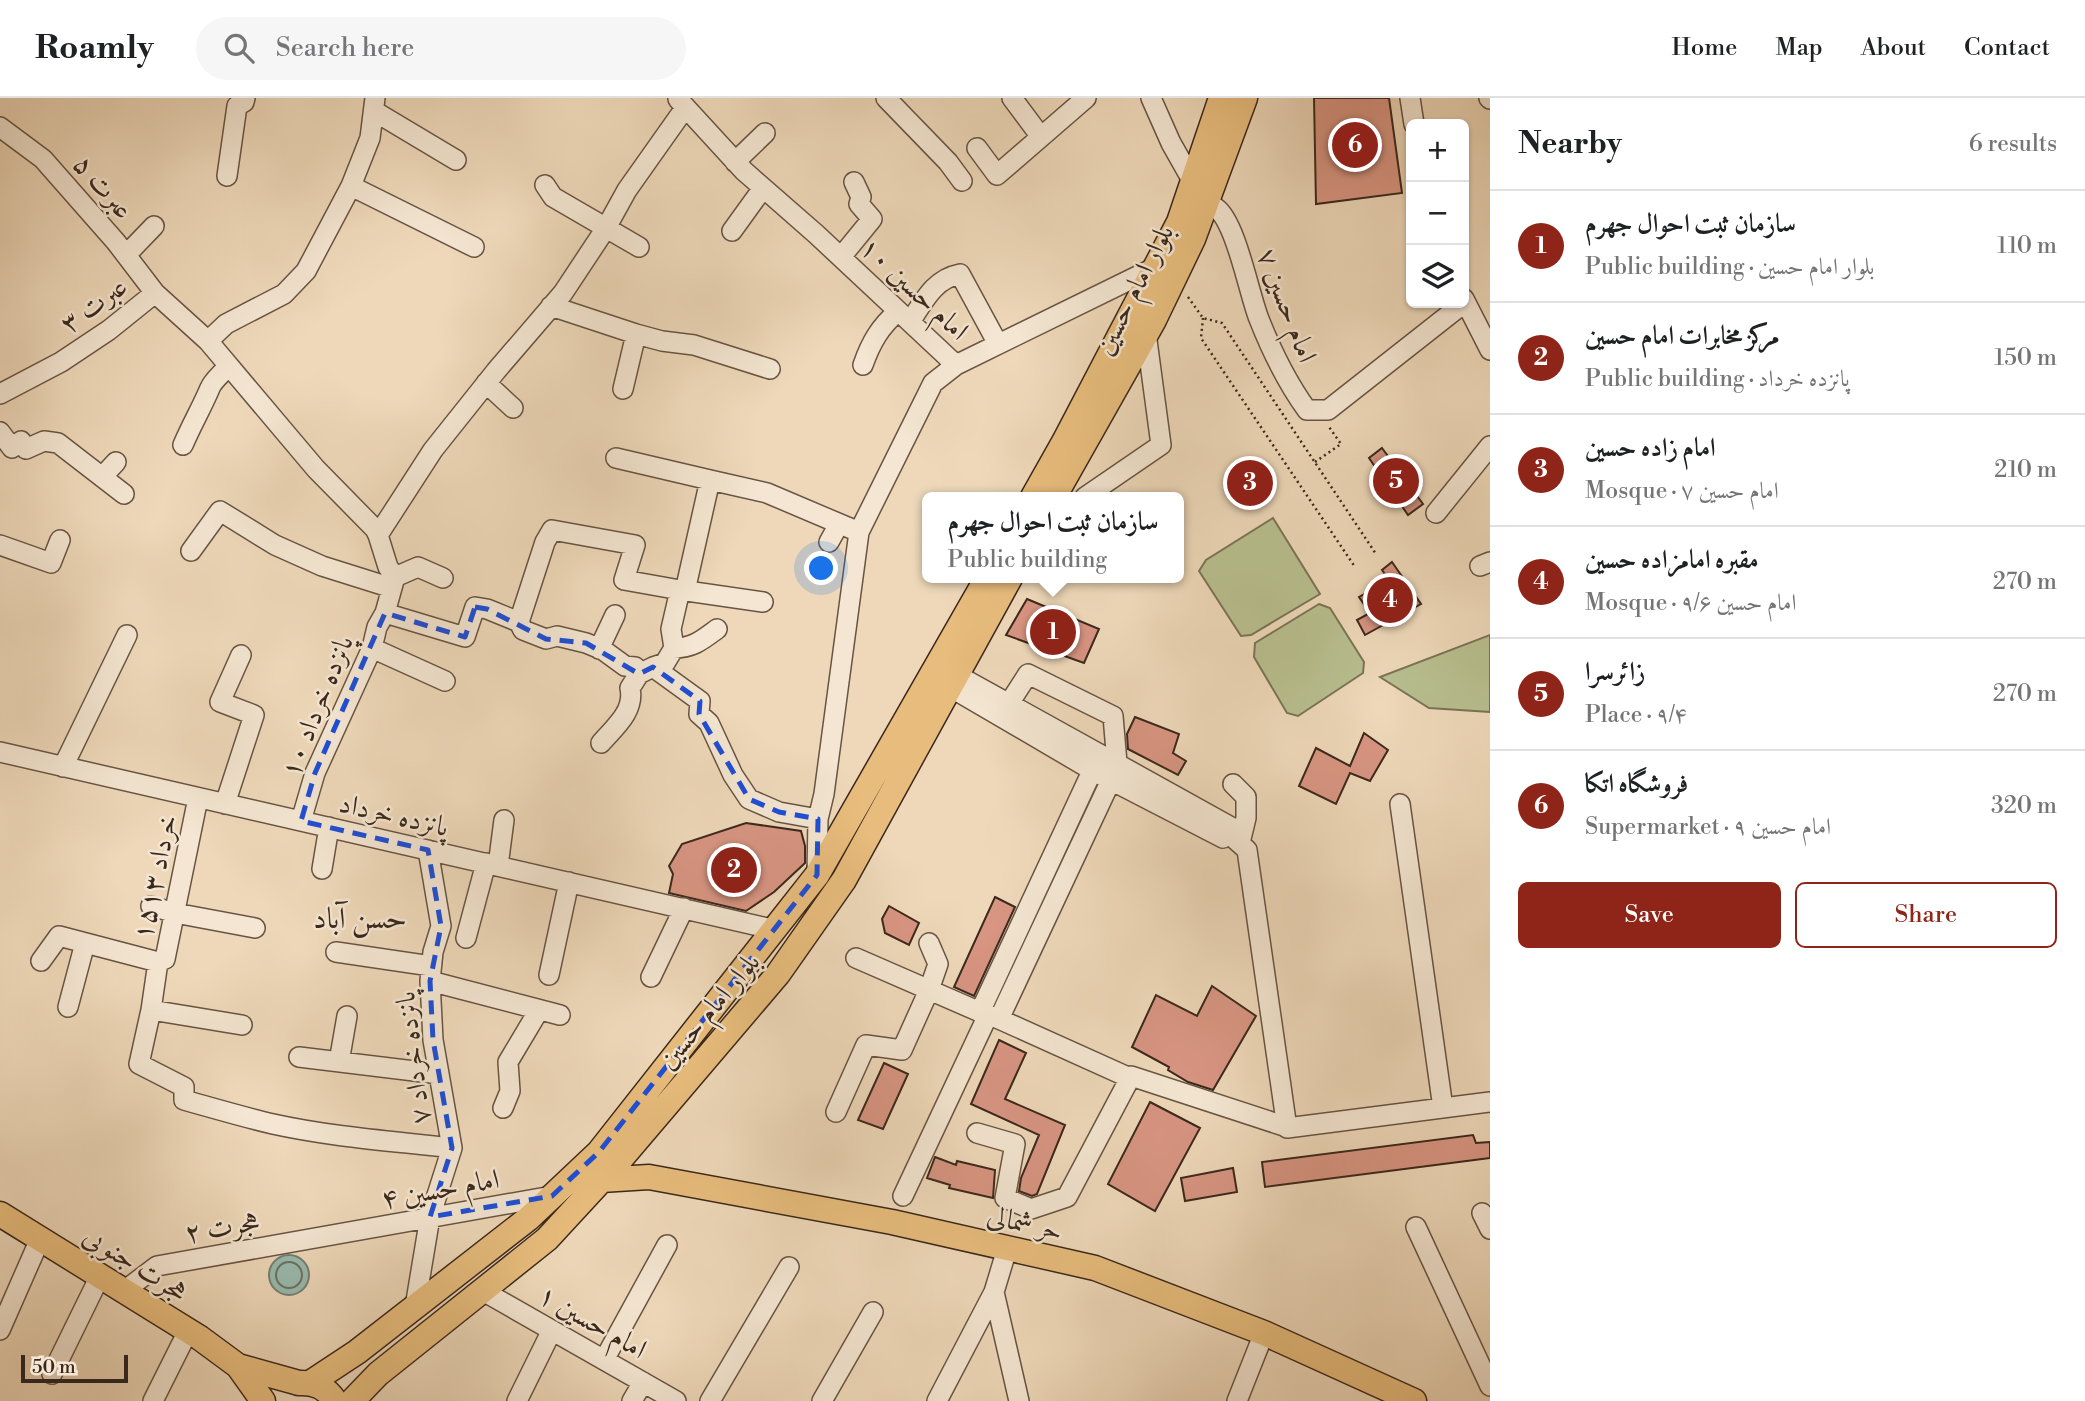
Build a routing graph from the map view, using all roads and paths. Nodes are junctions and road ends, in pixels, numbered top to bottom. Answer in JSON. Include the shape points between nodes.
{"nodes":[{"id":1,"x":245,"y":98,"type":"edge"},
{"id":2,"x":886,"y":98,"type":"edge"},
{"id":3,"x":1012,"y":98,"type":"edge"},
{"id":4,"x":1086,"y":98,"type":"edge"},
{"id":5,"x":1151,"y":98,"type":"edge"},
{"id":6,"x":1221,"y":98,"type":"edge"},
{"id":7,"x":1245,"y":98,"type":"edge"},
{"id":8,"x":1410,"y":98,"type":"edge"},
{"id":9,"x":681,"y":103,"type":"edge"},
{"id":10,"x":374,"y":105,"type":"edge"},
{"id":11,"x":1414,"y":119,"type":"edge"},
{"id":12,"x":0,"y":127,"type":"edge"},
{"id":13,"x":765,"y":133,"type":"dead end"},
{"id":14,"x":1041,"y":137,"type":"junction"},
{"id":15,"x":977,"y":148,"type":"dead end"},
{"id":16,"x":456,"y":160,"type":"dead end"},
{"id":17,"x":735,"y":162,"type":"junction"},
{"id":18,"x":227,"y":176,"type":"dead end"},
{"id":19,"x":962,"y":181,"type":"dead end"},
{"id":20,"x":854,"y":182,"type":"dead end"},
{"id":21,"x":1193,"y":182,"type":"junction"},
{"id":22,"x":545,"y":185,"type":"dead end"},
{"id":23,"x":351,"y":186,"type":"junction"},
{"id":24,"x":763,"y":188,"type":"junction"},
{"id":25,"x":1206,"y":203,"type":"junction"},
{"id":26,"x":154,"y":226,"type":"dead end"},
{"id":27,"x":606,"y":228,"type":"junction"},
{"id":28,"x":732,"y":230,"type":"dead end"},
{"id":29,"x":474,"y":247,"type":"dead end"},
{"id":30,"x":639,"y":247,"type":"dead end"},
{"id":31,"x":127,"y":255,"type":"junction"},
{"id":32,"x":841,"y":257,"type":"junction"},
{"id":33,"x":1156,"y":267,"type":"junction"},
{"id":34,"x":155,"y":293,"type":"junction"},
{"id":35,"x":1188,"y":297,"type":"dead end"},
{"id":36,"x":551,"y":306,"type":"junction"},
{"id":37,"x":1455,"y":308,"type":"edge"},
{"id":38,"x":1468,"y":308,"type":"edge"},
{"id":39,"x":904,"y":316,"type":"junction"},
{"id":40,"x":1203,"y":318,"type":"junction"},
{"id":41,"x":1146,"y":333,"type":"junction"},
{"id":42,"x":636,"y":334,"type":"junction"},
{"id":43,"x":208,"y":341,"type":"junction"},
{"id":44,"x":998,"y":344,"type":"junction"},
{"id":45,"x":1490,"y":350,"type":"edge"},
{"id":46,"x":863,"y":365,"type":"dead end"},
{"id":47,"x":956,"y":365,"type":"junction"},
{"id":48,"x":229,"y":366,"type":"junction"},
{"id":49,"x":770,"y":369,"type":"dead end"},
{"id":50,"x":486,"y":383,"type":"junction"},
{"id":51,"x":623,"y":389,"type":"dead end"},
{"id":52,"x":0,"y":394,"type":"edge"},
{"id":53,"x":513,"y":408,"type":"dead end"},
{"id":54,"x":1322,"y":410,"type":"junction"},
{"id":55,"x":0,"y":432,"type":"edge"},
{"id":56,"x":183,"y":445,"type":"dead end"},
{"id":57,"x":1490,"y":446,"type":"edge"},
{"id":58,"x":616,"y":458,"type":"dead end"},
{"id":59,"x":1315,"y":462,"type":"junction"},
{"id":60,"x":710,"y":480,"type":"junction"},
{"id":61,"x":1056,"y":482,"type":"edge"},
{"id":62,"x":1040,"y":492,"type":"edge"},
{"id":63,"x":1092,"y":492,"type":"edge"},
{"id":64,"x":124,"y":494,"type":"dead end"},
{"id":65,"x":1436,"y":513,"type":"dead end"},
{"id":66,"x":839,"y":524,"type":"junction"},
{"id":67,"x":859,"y":532,"type":"junction"},
{"id":68,"x":377,"y":535,"type":"junction"},
{"id":69,"x":60,"y":540,"type":"dead end"},
{"id":70,"x":829,"y":542,"type":"dead end"},
{"id":71,"x":0,"y":545,"type":"edge"},
{"id":72,"x":191,"y":551,"type":"dead end"},
{"id":73,"x":1376,"y":554,"type":"dead end"},
{"id":74,"x":1355,"y":567,"type":"dead end"},
{"id":75,"x":443,"y":578,"type":"dead end"},
{"id":76,"x":394,"y":582,"type":"junction"},
{"id":77,"x":984,"y":583,"type":"edge"},
{"id":78,"x":1007,"y":583,"type":"edge"},
{"id":79,"x":682,"y":591,"type":"junction"},
{"id":80,"x":763,"y":602,"type":"dead end"},
{"id":81,"x":385,"y":613,"type":"junction"},
{"id":82,"x":615,"y":615,"type":"dead end"},
{"id":83,"x":519,"y":622,"type":"junction"},
{"id":84,"x":717,"y":629,"type":"dead end"},
{"id":85,"x":127,"y":635,"type":"dead end"},
{"id":86,"x":372,"y":648,"type":"junction"},
{"id":87,"x":674,"y":648,"type":"junction"},
{"id":88,"x":599,"y":649,"type":"junction"},
{"id":89,"x":241,"y":655,"type":"dead end"},
{"id":90,"x":646,"y":671,"type":"junction"},
{"id":91,"x":445,"y":681,"type":"dead end"},
{"id":92,"x":953,"y":681,"type":"junction"},
{"id":93,"x":1004,"y":711,"type":"junction"},
{"id":94,"x":601,"y":743,"type":"dead end"},
{"id":95,"x":0,"y":752,"type":"edge"},
{"id":96,"x":63,"y":767,"type":"junction"},
{"id":97,"x":1105,"y":767,"type":"junction"},
{"id":98,"x":1233,"y":784,"type":"dead end"},
{"id":99,"x":198,"y":798,"type":"junction"},
{"id":100,"x":225,"y":804,"type":"junction"},
{"id":101,"x":1401,"y":804,"type":"dead end"},
{"id":102,"x":818,"y":819,"type":"junction"},
{"id":103,"x":504,"y":820,"type":"dead end"},
{"id":104,"x":301,"y":821,"type":"junction"},
{"id":105,"x":329,"y":827,"type":"junction"},
{"id":106,"x":1234,"y":838,"type":"junction"},
{"id":107,"x":428,"y":850,"type":"junction"},
{"id":108,"x":492,"y":865,"type":"junction"},
{"id":109,"x":322,"y":869,"type":"dead end"},
{"id":110,"x":817,"y":875,"type":"junction"},
{"id":111,"x":569,"y":882,"type":"junction"},
{"id":112,"x":151,"y":906,"type":"dead end"},
{"id":113,"x":684,"y":908,"type":"junction"},
{"id":114,"x":175,"y":913,"type":"junction"},
{"id":115,"x":255,"y":928,"type":"dead end"},
{"id":116,"x":776,"y":930,"type":"junction"},
{"id":117,"x":466,"y":938,"type":"dead end"},
{"id":118,"x":85,"y":943,"type":"junction"},
{"id":119,"x":929,"y":943,"type":"dead end"},
{"id":120,"x":336,"y":952,"type":"dead end"},
{"id":121,"x":856,"y":958,"type":"dead end"},
{"id":122,"x":41,"y":961,"type":"dead end"},
{"id":123,"x":158,"y":962,"type":"junction"},
{"id":124,"x":431,"y":974,"type":"junction"},
{"id":125,"x":549,"y":975,"type":"dead end"},
{"id":126,"x":651,"y":977,"type":"dead end"},
{"id":127,"x":929,"y":990,"type":"junction"},
{"id":128,"x":68,"y":1007,"type":"dead end"},
{"id":129,"x":151,"y":1010,"type":"junction"},
{"id":130,"x":539,"y":1010,"type":"junction"},
{"id":131,"x":560,"y":1015,"type":"dead end"},
{"id":132,"x":989,"y":1015,"type":"junction"},
{"id":133,"x":347,"y":1016,"type":"dead end"},
{"id":134,"x":242,"y":1025,"type":"dead end"},
{"id":135,"x":299,"y":1057,"type":"dead end"},
{"id":136,"x":339,"y":1062,"type":"junction"},
{"id":137,"x":439,"y":1074,"type":"junction"},
{"id":138,"x":1130,"y":1078,"type":"junction"},
{"id":139,"x":1490,"y":1102,"type":"edge"},
{"id":140,"x":503,"y":1108,"type":"dead end"},
{"id":141,"x":1443,"y":1108,"type":"junction"},
{"id":142,"x":836,"y":1112,"type":"dead end"},
{"id":143,"x":1287,"y":1127,"type":"junction"},
{"id":144,"x":977,"y":1133,"type":"dead end"},
{"id":145,"x":452,"y":1148,"type":"junction"},
{"id":146,"x":601,"y":1180,"type":"junction"},
{"id":147,"x":552,"y":1196,"type":"junction"},
{"id":148,"x":903,"y":1196,"type":"dead end"},
{"id":149,"x":0,"y":1214,"type":"edge"},
{"id":150,"x":430,"y":1217,"type":"junction"},
{"id":151,"x":1416,"y":1227,"type":"dead end"},
{"id":152,"x":338,"y":1236,"type":"joint"},
{"id":153,"x":40,"y":1239,"type":"junction"},
{"id":154,"x":667,"y":1245,"type":"dead end"},
{"id":155,"x":1007,"y":1249,"type":"junction"},
{"id":156,"x":789,"y":1267,"type":"dead end"},
{"id":157,"x":100,"y":1276,"type":"junction"},
{"id":158,"x":124,"y":1291,"type":"junction"},
{"id":159,"x":482,"y":1291,"type":"junction"},
{"id":160,"x":994,"y":1292,"type":"junction"},
{"id":161,"x":415,"y":1307,"type":"junction"},
{"id":162,"x":873,"y":1312,"type":"dead end"},
{"id":163,"x":0,"y":1330,"type":"edge"},
{"id":164,"x":552,"y":1330,"type":"junction"},
{"id":165,"x":188,"y":1331,"type":"junction"},
{"id":166,"x":1264,"y":1333,"type":"junction"},
{"id":167,"x":604,"y":1360,"type":"junction"},
{"id":168,"x":238,"y":1366,"type":"junction"},
{"id":169,"x":52,"y":1374,"type":"dead end"},
{"id":170,"x":643,"y":1382,"type":"junction"},
{"id":171,"x":305,"y":1383,"type":"junction"},
{"id":172,"x":1490,"y":1386,"type":"edge"},
{"id":173,"x":1389,"y":1396,"type":"edge"},
{"id":174,"x":153,"y":1401,"type":"edge"},
{"id":175,"x":263,"y":1401,"type":"edge"},
{"id":176,"x":274,"y":1401,"type":"edge"},
{"id":177,"x":335,"y":1401,"type":"edge"},
{"id":178,"x":352,"y":1401,"type":"edge"},
{"id":179,"x":517,"y":1401,"type":"edge"},
{"id":180,"x":632,"y":1401,"type":"edge"},
{"id":181,"x":676,"y":1401,"type":"edge"},
{"id":182,"x":710,"y":1401,"type":"edge"},
{"id":183,"x":822,"y":1401,"type":"edge"},
{"id":184,"x":937,"y":1401,"type":"edge"},
{"id":185,"x":1019,"y":1401,"type":"edge"},
{"id":186,"x":1237,"y":1401,"type":"edge"},
{"id":187,"x":1414,"y":1401,"type":"edge"}],
"edges":[{"from":1,"to":18,"type":"street","via":[[237,106]]},
{"from":2,"to":19,"type":"street"},
{"from":3,"to":14,"type":"street"},
{"from":4,"to":14,"type":"street"},
{"from":5,"to":21,"type":"street"},
{"from":6,"to":21,"type":"main road","name":"بلوار امام حسین"},
{"from":7,"to":25,"type":"main road","name":"بلوار امام حسین"},
{"from":8,"to":11,"type":"street"},
{"from":9,"to":17,"type":"street","name":"امام حسین ۱۰"},
{"from":9,"to":27,"type":"street"},
{"from":10,"to":16,"type":"street"},
{"from":10,"to":23,"type":"street","via":[[370,138]]},
{"from":12,"to":31,"type":"street","name":"عبرت ۵","via":[[43,159]]},
{"from":13,"to":17,"type":"street"},
{"from":14,"to":15,"type":"street","via":[[997,175]]},
{"from":17,"to":24,"type":"street","name":"امام حسین ۱۰"},
{"from":20,"to":32,"type":"street","via":[[859,204],[872,219]]},
{"from":21,"to":33,"type":"main road","name":"بلوار امام حسین"},
{"from":22,"to":27,"type":"street","via":[[553,197]]},
{"from":23,"to":29,"type":"street"},
{"from":23,"to":43,"type":"street","via":[[306,271],[285,294],[226,324]]},
{"from":24,"to":28,"type":"street"},
{"from":24,"to":32,"type":"street","name":"امام حسین ۱۰"},
{"from":25,"to":41,"type":"main road","name":"بلوار امام حسین"},
{"from":25,"to":54,"type":"street","name":"امام حسین ۷","via":[[1218,208],[1230,230],[1257,314],[1287,383],[1307,410]]},
{"from":26,"to":31,"type":"street"},
{"from":27,"to":30,"type":"street"},
{"from":27,"to":36,"type":"street"},
{"from":31,"to":34,"type":"street","name":"عبرت ۵"},
{"from":32,"to":39,"type":"street","name":"امام حسین ۱۰"},
{"from":33,"to":44,"type":"street","name":"امام حسین ۱۰"},
{"from":33,"to":61,"type":"main road","name":"بلوار امام حسین"},
{"from":34,"to":43,"type":"street","name":"عبرت ۳"},
{"from":34,"to":52,"type":"street","name":"عبرت ۳","via":[[61,362]]},
{"from":35,"to":40,"type":"path"},
{"from":36,"to":42,"type":"street"},
{"from":36,"to":50,"type":"street"},
{"from":37,"to":54,"type":"street"},
{"from":38,"to":45,"type":"street"},
{"from":39,"to":44,"type":"street","via":[[945,277],[960,274]]},
{"from":39,"to":46,"type":"street","via":[[883,325]]},
{"from":39,"to":47,"type":"street","name":"امام حسین ۱۰"},
{"from":40,"to":59,"type":"path","via":[[1222,323]]},
{"from":40,"to":74,"type":"path","via":[[1201,338]]},
{"from":41,"to":61,"type":"main road","name":"بلوار امام حسین"},
{"from":41,"to":63,"type":"street","via":[[1161,445]]},
{"from":42,"to":49,"type":"street","via":[[694,345]]},
{"from":42,"to":51,"type":"street"},
{"from":43,"to":48,"type":"street","name":"عبرت ۳"},
{"from":44,"to":47,"type":"street","name":"امام حسین ۱۰"},
{"from":47,"to":67,"type":"street","via":[[933,383]]},
{"from":48,"to":56,"type":"street","via":[[210,388]]},
{"from":48,"to":68,"type":"street","name":"عبرت ۳"},
{"from":50,"to":53,"type":"street"},
{"from":50,"to":68,"type":"street","via":[[433,450]]},
{"from":54,"to":59,"type":"path","via":[[1341,444]]},
{"from":55,"to":64,"type":"street","via":[[12,448],[21,441],[26,449],[44,441],[58,443],[87,466],[109,469]]},
{"from":57,"to":65,"type":"street"},
{"from":58,"to":60,"type":"street"},
{"from":59,"to":73,"type":"path"},
{"from":60,"to":66,"type":"street","via":[[766,493]]},
{"from":60,"to":79,"type":"street"},
{"from":61,"to":62,"type":"main road","name":"بلوار امام حسین"},
{"from":66,"to":67,"type":"street"},
{"from":66,"to":70,"type":"street"},
{"from":67,"to":102,"type":"street"},
{"from":68,"to":76,"type":"street","name":"عبرت ۳"},
{"from":69,"to":71,"type":"street","via":[[51,563]]},
{"from":72,"to":76,"type":"street","via":[[220,511],[275,545],[322,566]]},
{"from":75,"to":76,"type":"street","via":[[418,567]]},
{"from":76,"to":81,"type":"street","name":"پانزده خرداد ۱۰"},
{"from":77,"to":110,"type":"main road","name":"بلوار امام حسین"},
{"from":78,"to":92,"type":"main road","name":"بلوار امام حسین"},
{"from":79,"to":80,"type":"street"},
{"from":79,"to":83,"type":"street","via":[[624,580],[635,545],[552,530]]},
{"from":79,"to":87,"type":"street","via":[[671,629]]},
{"from":81,"to":83,"type":"street","via":[[465,637],[475,607]]},
{"from":81,"to":86,"type":"street","name":"پانزده خرداد ۱۰"},
{"from":82,"to":88,"type":"street"},
{"from":83,"to":88,"type":"street","via":[[523,630],[546,639],[557,636]]},
{"from":84,"to":87,"type":"street","via":[[696,644]]},
{"from":85,"to":96,"type":"street"},
{"from":86,"to":91,"type":"street"},
{"from":86,"to":104,"type":"street","name":"پانزده خرداد ۱۰","via":[[316,773]]},
{"from":87,"to":90,"type":"street","via":[[665,663]]},
{"from":88,"to":90,"type":"street","via":[[625,666]]},
{"from":89,"to":100,"type":"street","via":[[220,702],[254,715]]},
{"from":90,"to":94,"type":"street","via":[[630,688],[629,709]]},
{"from":90,"to":102,"type":"street","via":[[700,702],[699,714],[709,723],[749,799],[779,812]]},
{"from":92,"to":93,"type":"street"},
{"from":92,"to":146,"type":"main road","name":"بلوار امام حسین","via":[[844,880],[778,974]]},
{"from":93,"to":97,"type":"street"},
{"from":93,"to":97,"type":"street","via":[[1028,674],[1113,716]]},
{"from":95,"to":96,"type":"street","name":"پانزده خرداد"},
{"from":96,"to":99,"type":"street","name":"پانزده خرداد"},
{"from":97,"to":106,"type":"street","via":[[1223,838]]},
{"from":97,"to":132,"type":"street"},
{"from":98,"to":106,"type":"street","via":[[1246,797],[1246,818]]},
{"from":99,"to":100,"type":"street","name":"پانزده خرداد"},
{"from":99,"to":114,"type":"street","name":"۱۵خرداد ۱۳"},
{"from":100,"to":104,"type":"street","name":"پانزده خرداد"},
{"from":101,"to":141,"type":"street"},
{"from":102,"to":110,"type":"street"},
{"from":103,"to":108,"type":"street"},
{"from":104,"to":105,"type":"street","name":"پانزده خرداد"},
{"from":105,"to":107,"type":"street","name":"پانزده خرداد"},
{"from":105,"to":109,"type":"street"},
{"from":106,"to":143,"type":"street","via":[[1247,850]]},
{"from":107,"to":108,"type":"street","name":"پانزده خرداد"},
{"from":107,"to":124,"type":"street","name":"پانزده خرداد ۷","via":[[441,926]]},
{"from":108,"to":111,"type":"street","name":"پانزده خرداد"},
{"from":108,"to":117,"type":"street"},
{"from":110,"to":116,"type":"main road","name":"بلوار امام حسین"},
{"from":111,"to":113,"type":"street","name":"پانزده خرداد"},
{"from":111,"to":125,"type":"street"},
{"from":112,"to":114,"type":"street"},
{"from":113,"to":116,"type":"street","name":"پانزده خرداد"},
{"from":113,"to":126,"type":"street"},
{"from":114,"to":115,"type":"street"},
{"from":114,"to":123,"type":"street","name":"۱۵خرداد ۱۳","via":[[166,959]]},
{"from":116,"to":147,"type":"main road","name":"بلوار امام حسین","via":[[598,1152]]},
{"from":118,"to":122,"type":"street","via":[[59,936]]},
{"from":118,"to":123,"type":"street"},
{"from":118,"to":128,"type":"street"},
{"from":119,"to":127,"type":"street","via":[[938,964]]},
{"from":120,"to":124,"type":"street"},
{"from":121,"to":127,"type":"street"},
{"from":123,"to":129,"type":"street"},
{"from":124,"to":130,"type":"street"},
{"from":124,"to":137,"type":"street","name":"پانزده خرداد ۷"},
{"from":127,"to":132,"type":"street"},
{"from":127,"to":142,"type":"street","via":[[902,1049],[866,1045]]},
{"from":129,"to":134,"type":"street"},
{"from":129,"to":145,"type":"street","via":[[139,1064],[184,1087],[184,1100],[273,1124]]},
{"from":130,"to":131,"type":"street"},
{"from":130,"to":140,"type":"street","via":[[508,1062],[510,1091]]},
{"from":132,"to":138,"type":"street"},
{"from":132,"to":148,"type":"street"},
{"from":133,"to":136,"type":"street"},
{"from":135,"to":136,"type":"street"},
{"from":136,"to":137,"type":"street"},
{"from":137,"to":145,"type":"street","name":"پانزده خرداد ۷"},
{"from":138,"to":143,"type":"street"},
{"from":138,"to":144,"type":"street","via":[[1067,1196],[1031,1209],[1005,1198],[1015,1144]]},
{"from":139,"to":141,"type":"street"},
{"from":141,"to":143,"type":"street"},
{"from":145,"to":150,"type":"street","name":"پانزده خرداد ۷"},
{"from":146,"to":155,"type":"main road","name":"حر شمالی","via":[[649,1177],[892,1222]]},
{"from":146,"to":159,"type":"main road","name":"بلوار امام حسین","via":[[547,1239]]},
{"from":147,"to":150,"type":"street","name":"امام حسین ۴"},
{"from":147,"to":161,"type":"main road","name":"بلوار امام حسین"},
{"from":149,"to":153,"type":"main road","name":"هجرت جنوبی"},
{"from":150,"to":152,"type":"street","name":"امام حسین ۴"},
{"from":150,"to":161,"type":"street","name":"پانزده خرداد ۷"},
{"from":151,"to":172,"type":"street"},
{"from":152,"to":158,"type":"street","name":"هجرت ۲","via":[[156,1266]]},
{"from":153,"to":157,"type":"main road","name":"هجرت جنوبی"},
{"from":153,"to":163,"type":"street"},
{"from":154,"to":167,"type":"street"},
{"from":155,"to":160,"type":"street"},
{"from":155,"to":166,"type":"main road","name":"حر شمالی","via":[[1095,1268]]},
{"from":156,"to":182,"type":"street"},
{"from":157,"to":158,"type":"main road","name":"هجرت جنوبی"},
{"from":157,"to":169,"type":"street"},
{"from":158,"to":165,"type":"main road","name":"هجرت جنوبی"},
{"from":159,"to":164,"type":"street","name":"امام حسین ۱"},
{"from":159,"to":178,"type":"main road","name":"بلوار امام حسین","via":[[378,1374]]},
{"from":160,"to":184,"type":"street"},
{"from":160,"to":185,"type":"street"},
{"from":161,"to":171,"type":"main road","name":"بلوار امام حسین","via":[[357,1352]]},
{"from":162,"to":183,"type":"street"},
{"from":164,"to":167,"type":"street","name":"امام حسین ۱"},
{"from":164,"to":179,"type":"street"},
{"from":165,"to":168,"type":"main road","name":"هجرت جنوبی"},
{"from":165,"to":174,"type":"street"},
{"from":166,"to":173,"type":"main road","name":"حر شمالی"},
{"from":166,"to":186,"type":"street"},
{"from":167,"to":170,"type":"street","name":"امام حسین ۱"},
{"from":168,"to":171,"type":"main road","name":"هجرت جنوبی"},
{"from":168,"to":175,"type":"main road","name":"هجرت جنوبی"},
{"from":170,"to":180,"type":"street"},
{"from":170,"to":181,"type":"street","name":"امام حسین ۱"},
{"from":171,"to":176,"type":"main road","name":"بلوار امام حسین","via":[[288,1386]]},
{"from":171,"to":177,"type":"main road","via":[[321,1387]]},
{"from":173,"to":187,"type":"main road","name":"حر شمالی"}]}
